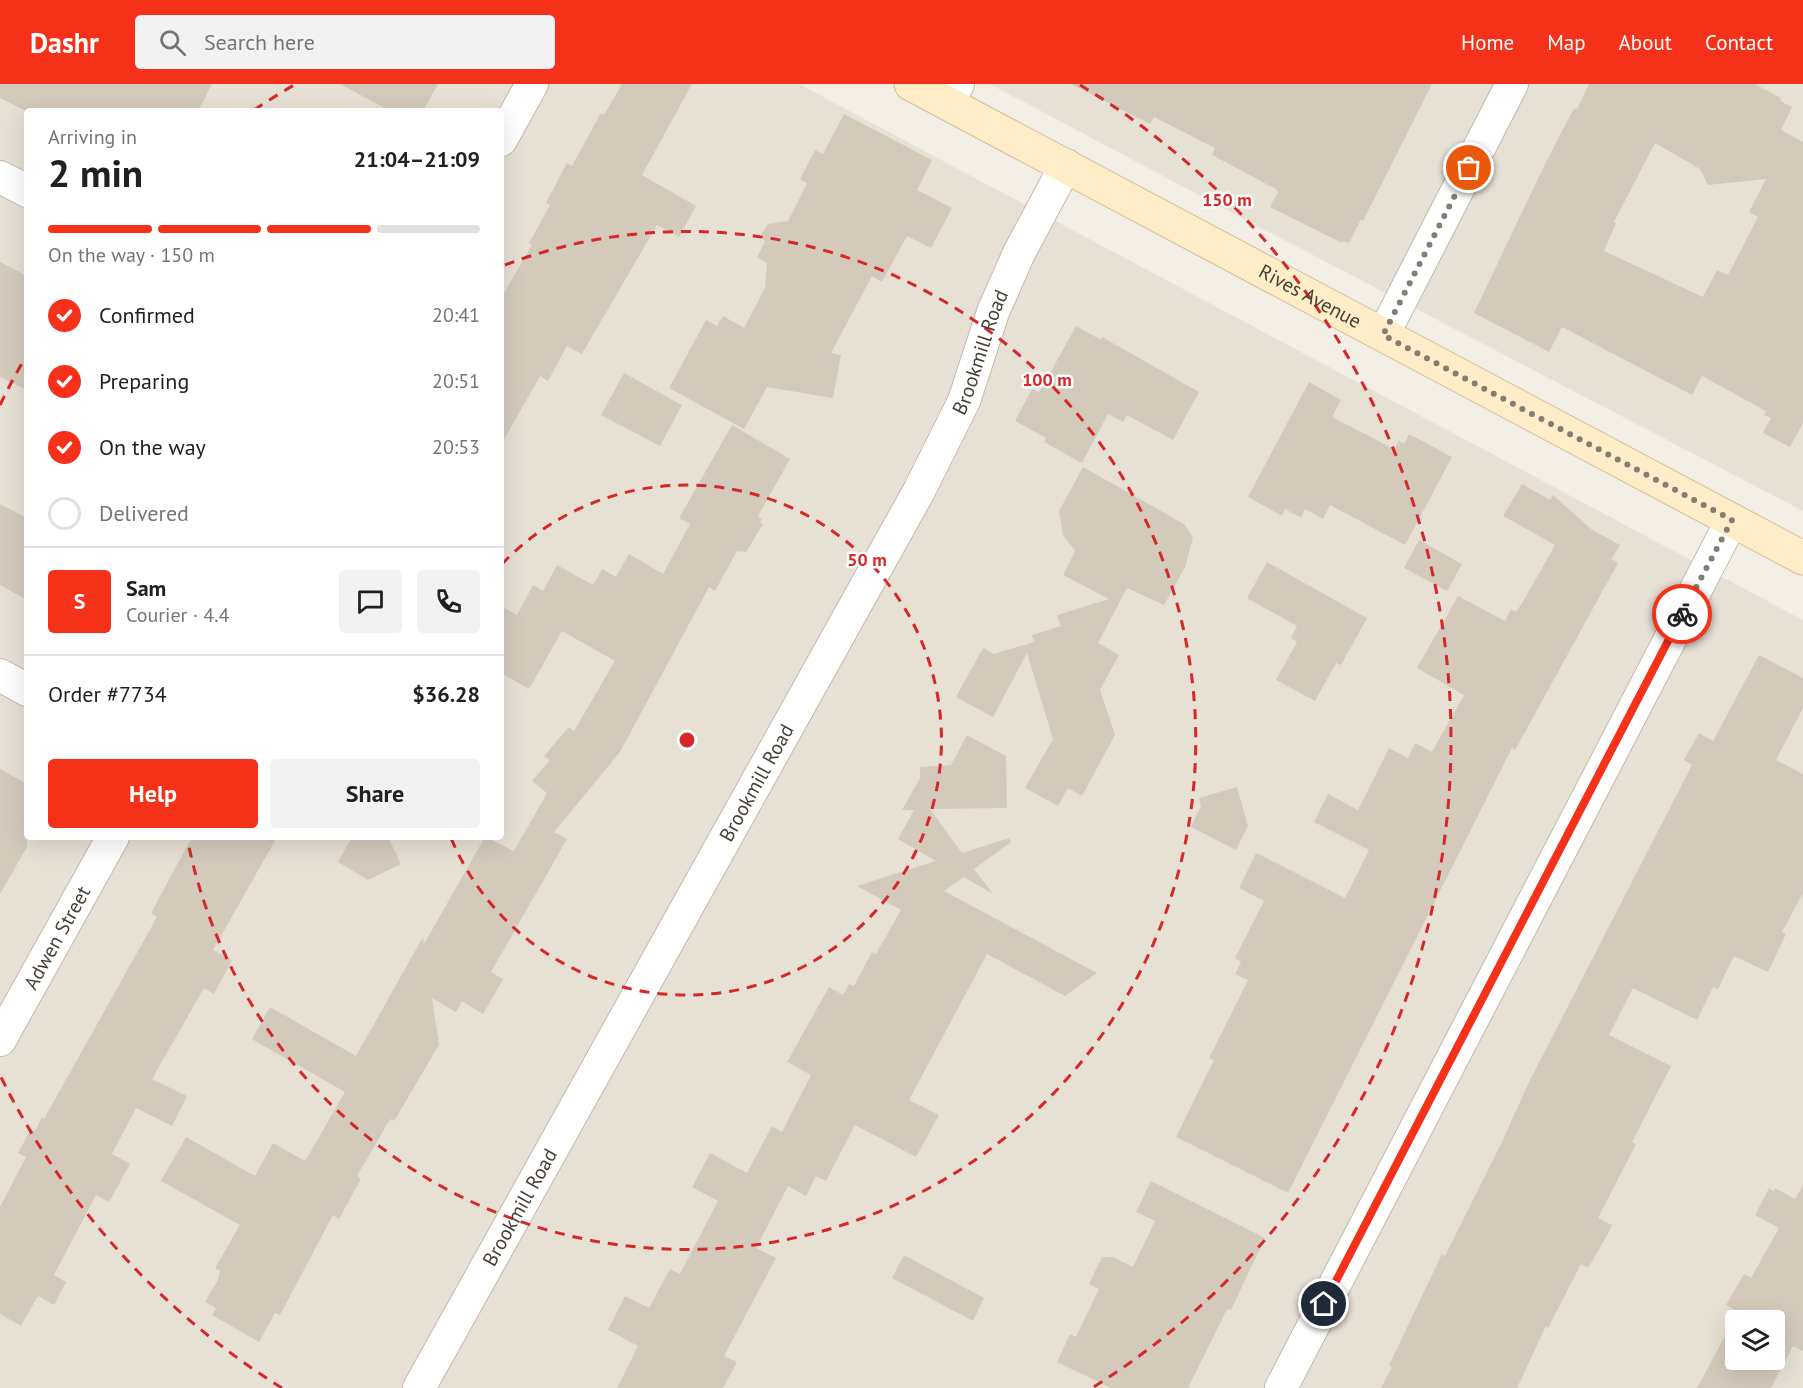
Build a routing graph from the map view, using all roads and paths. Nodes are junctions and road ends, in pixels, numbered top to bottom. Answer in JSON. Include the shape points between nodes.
{"nodes":[{"id":1,"x":532,"y":84,"type":"edge"},
{"id":2,"x":911,"y":84,"type":"edge"},
{"id":3,"x":1512,"y":84,"type":"edge"},
{"id":4,"x":953,"y":94,"type":"edge"},
{"id":5,"x":504,"y":135,"type":"edge"},
{"id":6,"x":1066,"y":165,"type":"junction"},
{"id":7,"x":0,"y":177,"type":"edge"},
{"id":8,"x":24,"y":189,"type":"edge"},
{"id":9,"x":1383,"y":335,"type":"junction"},
{"id":10,"x":1732,"y":520,"type":"junction"},
{"id":11,"x":1803,"y":558,"type":"edge"},
{"id":12,"x":0,"y":675,"type":"edge"},
{"id":13,"x":24,"y":688,"type":"edge"},
{"id":14,"x":111,"y":840,"type":"edge"},
{"id":15,"x":0,"y":1040,"type":"edge"},
{"id":16,"x":419,"y":1388,"type":"edge"},
{"id":17,"x":1281,"y":1388,"type":"edge"}],
"edges":[{"from":1,"to":5,"type":"street"},
{"from":2,"to":4,"type":"street","name":"Rives Avenue"},
{"from":3,"to":9,"type":"street"},
{"from":4,"to":6,"type":"street","name":"Rives Avenue"},
{"from":6,"to":9,"type":"street","name":"Rives Avenue"},
{"from":6,"to":16,"type":"street","name":"Brookmill Road","via":[[1019,253],[993,312],[964,401],[919,491]]},
{"from":7,"to":8,"type":"street"},
{"from":9,"to":10,"type":"street","name":"Rives Avenue"},
{"from":10,"to":11,"type":"street","name":"Rives Avenue"},
{"from":10,"to":17,"type":"street"},
{"from":12,"to":13,"type":"street"},
{"from":14,"to":15,"type":"street","name":"Adwen Street"}]}
